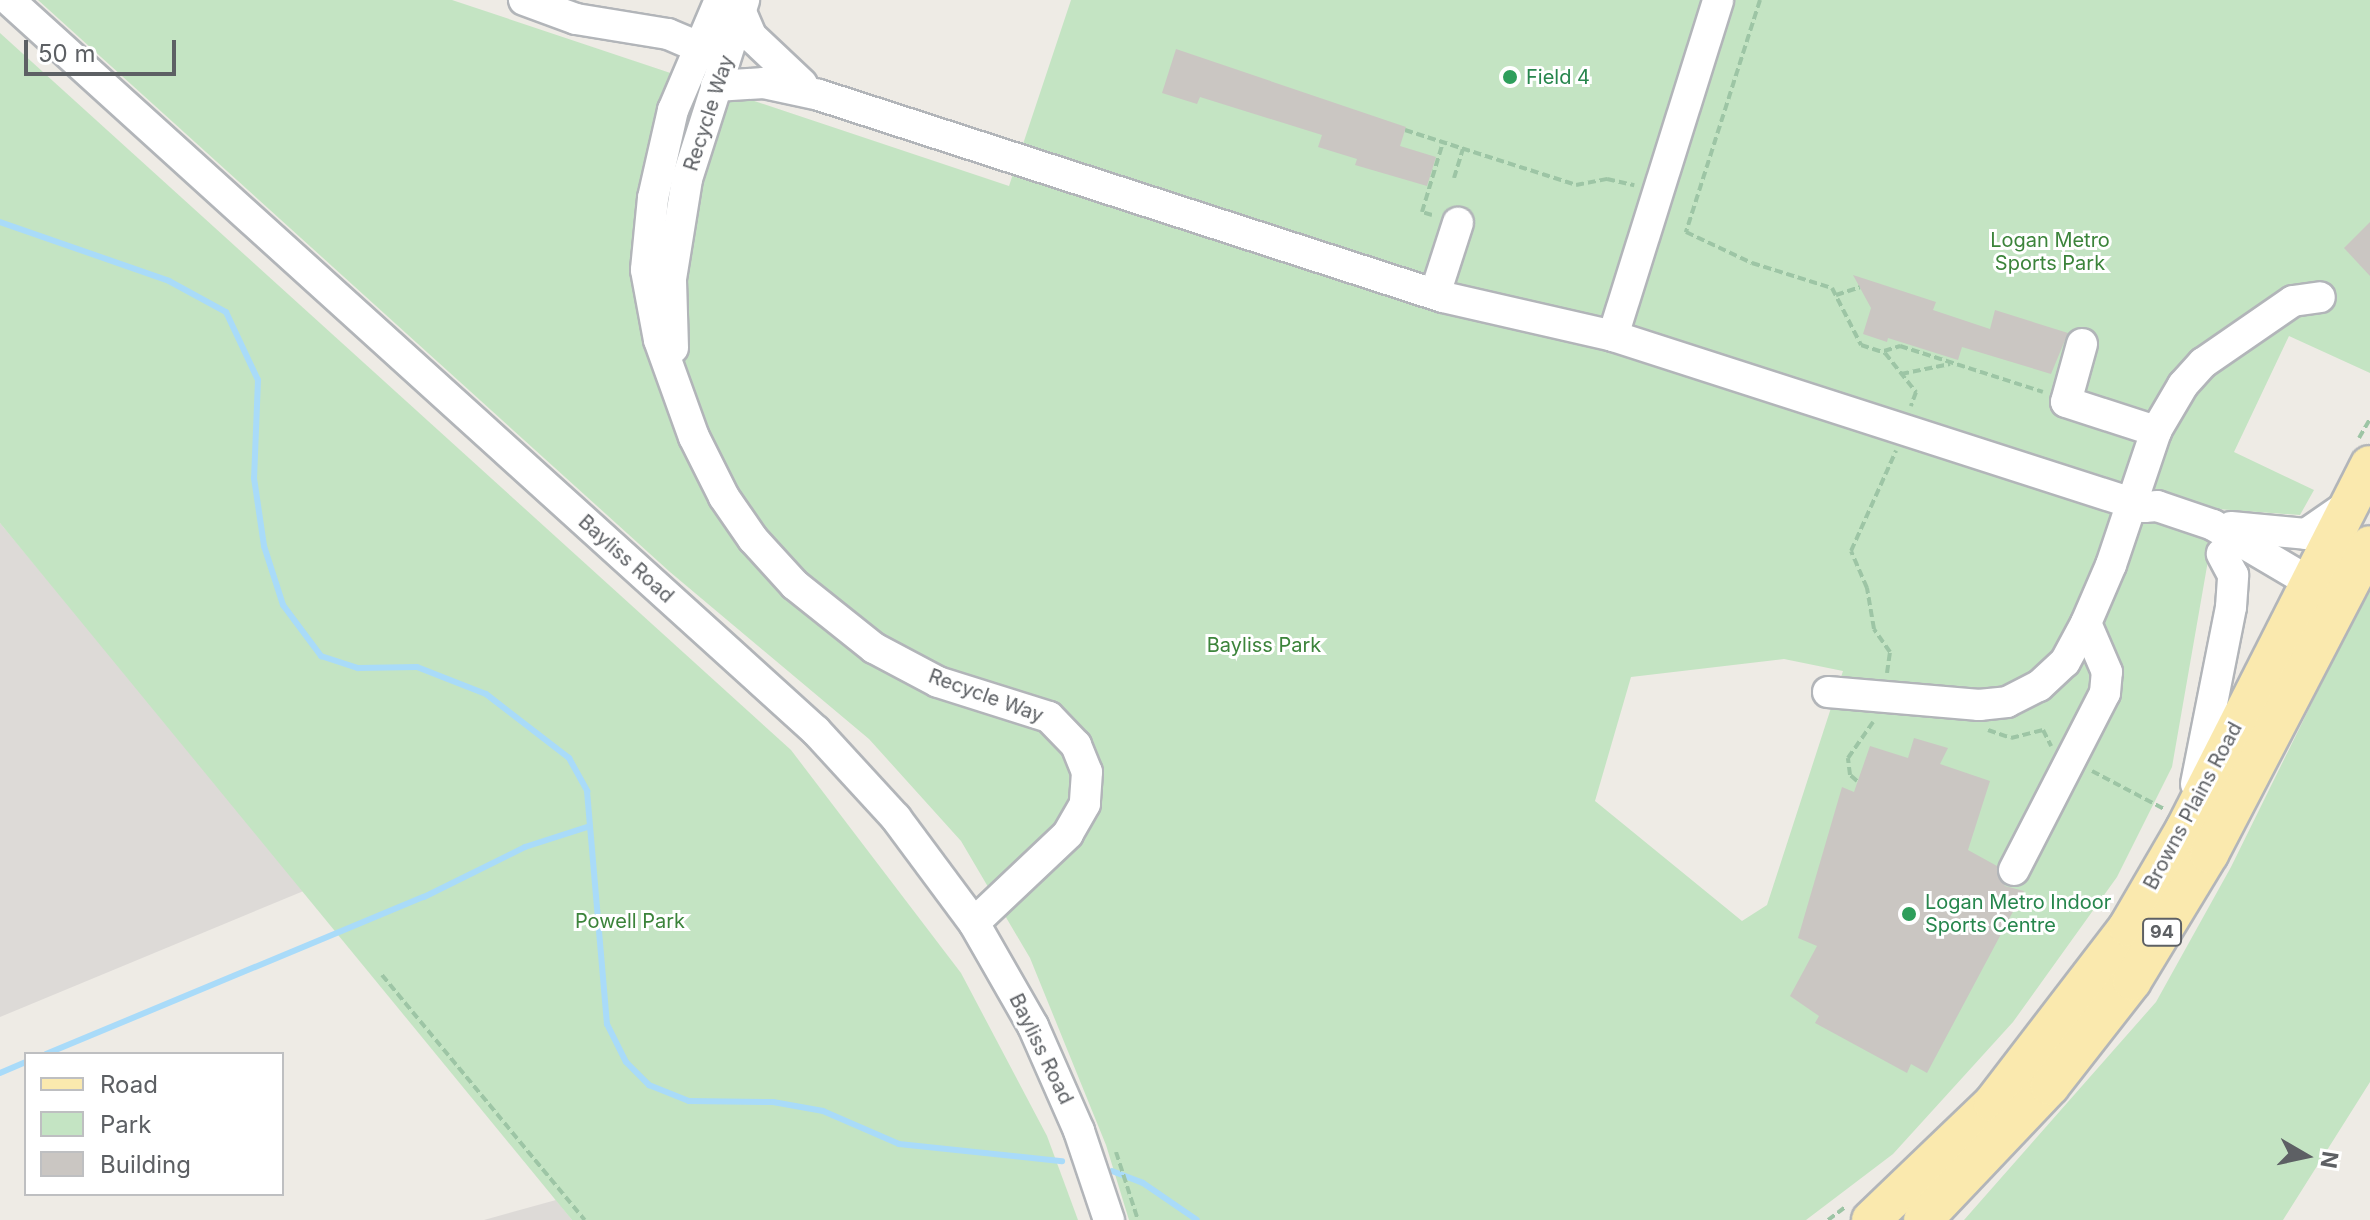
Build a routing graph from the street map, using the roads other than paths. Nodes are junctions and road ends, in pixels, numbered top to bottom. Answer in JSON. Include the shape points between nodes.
{"nodes":[{"id":1,"x":9,"y":0,"type":"edge"},
{"id":2,"x":524,"y":0,"type":"edge"},
{"id":3,"x":708,"y":0,"type":"edge"},
{"id":4,"x":1718,"y":0,"type":"edge"},
{"id":5,"x":735,"y":4,"type":"edge"},
{"id":6,"x":604,"y":12,"type":"edge"},
{"id":7,"x":698,"y":47,"type":"junction"},
{"id":8,"x":727,"y":57,"type":"junction"},
{"id":9,"x":716,"y":86,"type":"junction"},
{"id":10,"x":811,"y":90,"type":"junction"},
{"id":11,"x":1445,"y":219,"type":"road end"},
{"id":12,"x":646,"y":260,"type":"junction"},
{"id":13,"x":1435,"y":294,"type":"junction"},
{"id":14,"x":2320,"y":297,"type":"dead end"},
{"id":15,"x":1613,"y":336,"type":"junction"},
{"id":16,"x":2082,"y":344,"type":"dead end"},
{"id":17,"x":673,"y":370,"type":"junction"},
{"id":18,"x":2156,"y":431,"type":"junction"},
{"id":19,"x":2362,"y":456,"type":"edge"},
{"id":20,"x":2137,"y":505,"type":"junction"},
{"id":21,"x":2348,"y":505,"type":"junction"},
{"id":22,"x":2213,"y":525,"type":"junction"},
{"id":23,"x":2370,"y":545,"type":"edge"},
{"id":24,"x":2222,"y":554,"type":"junction"},
{"id":25,"x":2305,"y":586,"type":"junction"},
{"id":26,"x":2339,"y":602,"type":"junction"},
{"id":27,"x":2086,"y":623,"type":"junction"},
{"id":28,"x":1828,"y":692,"type":"dead end"},
{"id":29,"x":2169,"y":814,"type":"junction"},
{"id":30,"x":2014,"y":870,"type":"dead end"},
{"id":31,"x":974,"y":923,"type":"junction"},
{"id":32,"x":1861,"y":1211,"type":"edge"},
{"id":33,"x":1109,"y":1220,"type":"edge"},
{"id":34,"x":1923,"y":1220,"type":"edge"}],
"edges":[{"from":1,"to":31,"type":"street","name":"Bayliss Road","via":[[816,731],[896,818]]},
{"from":2,"to":6,"type":"street"},
{"from":3,"to":7,"type":"street"},
{"from":4,"to":15,"type":"street"},
{"from":5,"to":7,"type":"street"},
{"from":5,"to":8,"type":"street","name":"Recycle Way"},
{"from":5,"to":10,"type":"street","via":[[751,36]]},
{"from":6,"to":7,"type":"street"},
{"from":7,"to":12,"type":"street","name":"Recycle Way","via":[[662,152]]},
{"from":8,"to":9,"type":"street","name":"Recycle Way"},
{"from":8,"to":10,"type":"street"},
{"from":8,"to":12,"type":"street","via":[[702,76]]},
{"from":9,"to":10,"type":"street","via":[[764,83]]},
{"from":9,"to":17,"type":"street","name":"Recycle Way","via":[[687,179],[671,279]]},
{"from":10,"to":13,"type":"street"},
{"from":11,"to":13,"type":"street"},
{"from":12,"to":17,"type":"street","name":"Recycle Way","via":[[651,309]]},
{"from":13,"to":15,"type":"street"},
{"from":14,"to":18,"type":"street","via":[[2293,301],[2203,363]]},
{"from":15,"to":20,"type":"street"},
{"from":16,"to":18,"type":"street","via":[[2066,399]]},
{"from":17,"to":31,"type":"street","name":"Recycle Way","via":[[694,437],[724,497],[795,585],[874,648],[938,682],[1049,717],[1076,745],[1087,772],[1085,804],[1068,834]]},
{"from":18,"to":20,"type":"street"},
{"from":19,"to":21,"type":"main road","name":"Browns Plains Road","number":"94"},
{"from":20,"to":22,"type":"street","via":[[2157,506]]},
{"from":20,"to":24,"type":"street"},
{"from":20,"to":27,"type":"street"},
{"from":21,"to":22,"type":"street","via":[[2306,534]]},
{"from":21,"to":25,"type":"main road","name":"Browns Plains Road","number":"94"},
{"from":22,"to":25,"type":"street"},
{"from":23,"to":26,"type":"main road","name":"Browns Plains Road","number":"94"},
{"from":24,"to":25,"type":"street"},
{"from":24,"to":29,"type":"street","via":[[2233,575],[2215,705]]},
{"from":25,"to":26,"type":"street"},
{"from":25,"to":29,"type":"main road","name":"Browns Plains Road","number":"94"},
{"from":26,"to":34,"type":"main road","name":"Browns Plains Road","number":"94","via":[[2209,854],[2132,981],[2050,1086]]},
{"from":27,"to":28,"type":"street","via":[[2065,662],[2039,686],[2007,702],[1979,705]]},
{"from":27,"to":30,"type":"street","via":[[2107,672],[2106,683]]},
{"from":29,"to":32,"type":"main road","name":"Browns Plains Road","number":"94","via":[[2128,927],[2067,1012],[1993,1103]]},
{"from":31,"to":33,"type":"street","name":"Bayliss Road","via":[[1033,1026],[1079,1131]]}]}
